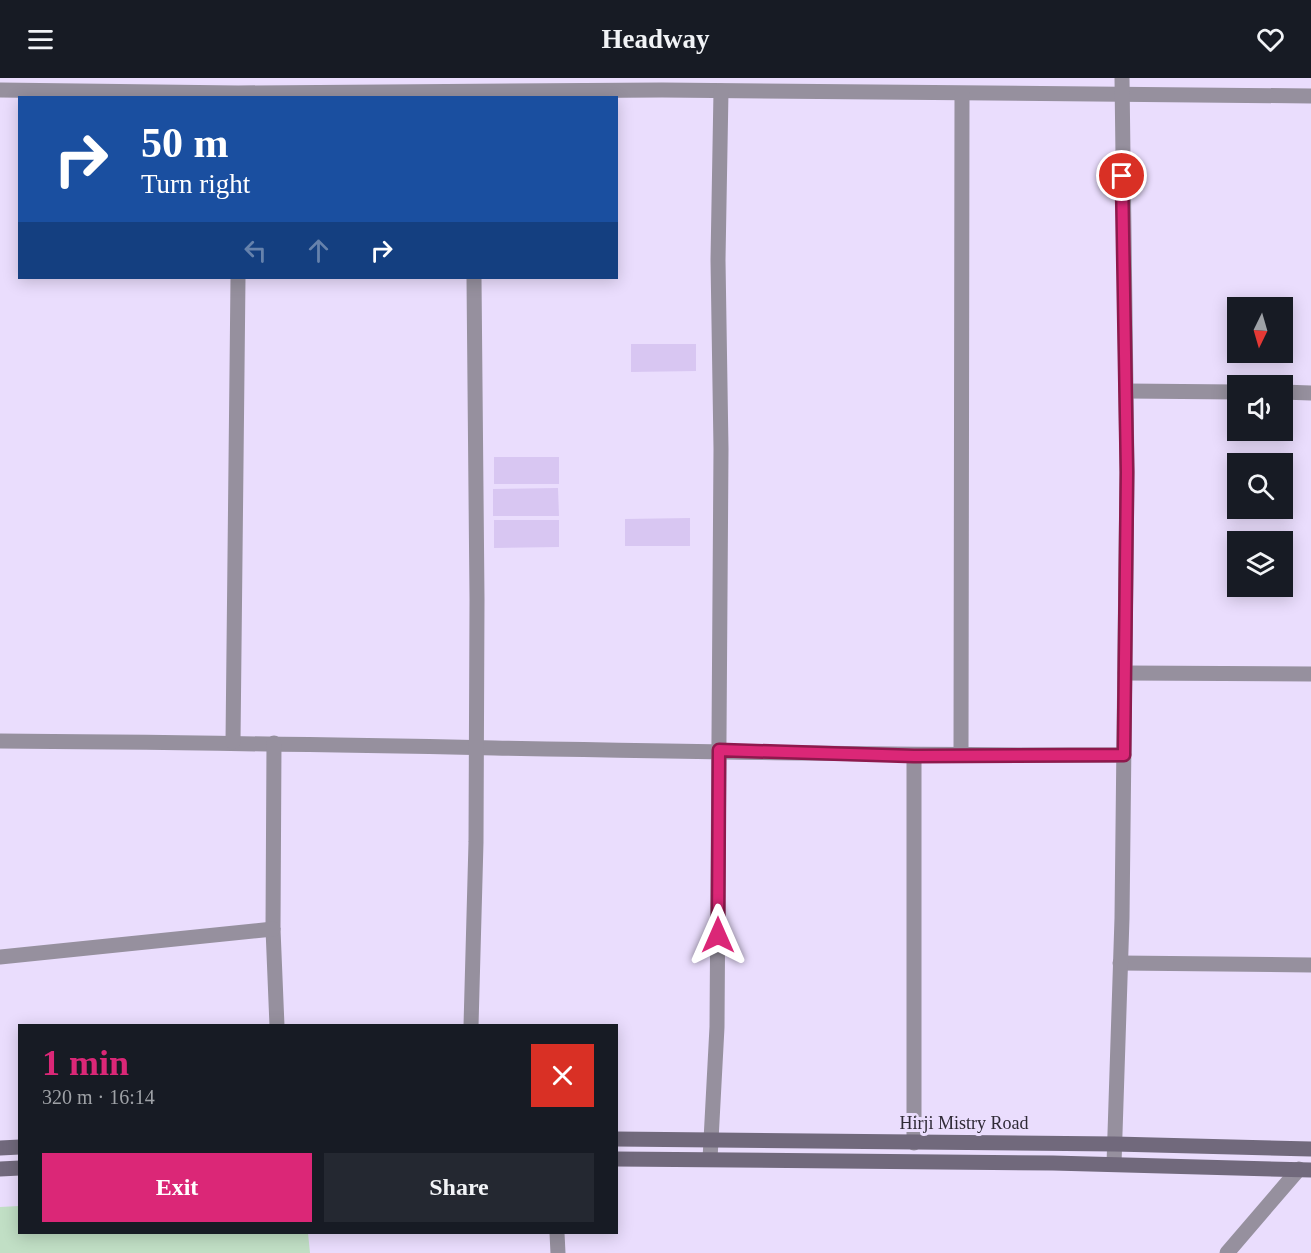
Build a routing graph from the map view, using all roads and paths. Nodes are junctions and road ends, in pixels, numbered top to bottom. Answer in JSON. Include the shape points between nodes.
{"nodes":[{"id":1,"x":1122,"y":78,"type":"edge"},
{"id":2,"x":53,"y":84,"type":"edge"},
{"id":3,"x":403,"y":85,"type":"edge"},
{"id":4,"x":0,"y":90,"type":"edge"},
{"id":5,"x":721,"y":91,"type":"junction"},
{"id":6,"x":962,"y":94,"type":"junction"},
{"id":7,"x":1122,"y":94,"type":"junction"},
{"id":8,"x":238,"y":95,"type":"edge"},
{"id":9,"x":476,"y":95,"type":"edge"},
{"id":10,"x":1311,"y":96,"type":"edge"},
{"id":11,"x":238,"y":279,"type":"edge"},
{"id":12,"x":474,"y":279,"type":"edge"},
{"id":13,"x":1126,"y":392,"type":"junction"},
{"id":14,"x":1227,"y":392,"type":"edge"},
{"id":15,"x":1293,"y":392,"type":"edge"},
{"id":16,"x":1311,"y":393,"type":"edge"},
{"id":17,"x":1125,"y":673,"type":"junction"},
{"id":18,"x":1311,"y":674,"type":"edge"},
{"id":19,"x":0,"y":741,"type":"edge"},
{"id":20,"x":233,"y":742,"type":"junction"},
{"id":21,"x":274,"y":744,"type":"junction"},
{"id":22,"x":475,"y":748,"type":"junction"},
{"id":23,"x":719,"y":750,"type":"junction"},
{"id":24,"x":960,"y":755,"type":"junction"},
{"id":25,"x":1124,"y":755,"type":"junction"},
{"id":26,"x":914,"y":756,"type":"junction"},
{"id":27,"x":273,"y":929,"type":"junction"},
{"id":28,"x":0,"y":957,"type":"edge"},
{"id":29,"x":1120,"y":963,"type":"junction"},
{"id":30,"x":1311,"y":965,"type":"edge"},
{"id":31,"x":277,"y":1024,"type":"edge"},
{"id":32,"x":471,"y":1024,"type":"edge"},
{"id":33,"x":618,"y":1139,"type":"edge"},
{"id":34,"x":711,"y":1141,"type":"junction"},
{"id":35,"x":914,"y":1143,"type":"junction"},
{"id":36,"x":1115,"y":1144,"type":"junction"},
{"id":37,"x":0,"y":1148,"type":"edge"},
{"id":38,"x":18,"y":1148,"type":"edge"},
{"id":39,"x":1311,"y":1149,"type":"edge"},
{"id":40,"x":618,"y":1159,"type":"edge"},
{"id":41,"x":710,"y":1160,"type":"junction"},
{"id":42,"x":1114,"y":1164,"type":"junction"},
{"id":43,"x":18,"y":1168,"type":"edge"},
{"id":44,"x":0,"y":1169,"type":"edge"},
{"id":45,"x":1305,"y":1170,"type":"edge"},
{"id":46,"x":557,"y":1234,"type":"edge"},
{"id":47,"x":558,"y":1253,"type":"edge"},
{"id":48,"x":1227,"y":1253,"type":"edge"}],
"edges":[{"from":1,"to":7,"type":"street"},
{"from":2,"to":4,"type":"street"},
{"from":2,"to":8,"type":"street"},
{"from":3,"to":8,"type":"street"},
{"from":3,"to":9,"type":"street"},
{"from":5,"to":6,"type":"street"},
{"from":5,"to":9,"type":"street"},
{"from":5,"to":23,"type":"street"},
{"from":6,"to":7,"type":"street"},
{"from":6,"to":24,"type":"street"},
{"from":7,"to":10,"type":"street"},
{"from":7,"to":13,"type":"street"},
{"from":11,"to":20,"type":"street"},
{"from":12,"to":22,"type":"street"},
{"from":13,"to":14,"type":"street"},
{"from":13,"to":17,"type":"street"},
{"from":15,"to":16,"type":"street"},
{"from":17,"to":18,"type":"street"},
{"from":17,"to":25,"type":"street"},
{"from":19,"to":20,"type":"street"},
{"from":20,"to":21,"type":"street"},
{"from":21,"to":22,"type":"street"},
{"from":21,"to":27,"type":"street"},
{"from":22,"to":23,"type":"street"},
{"from":22,"to":32,"type":"street"},
{"from":23,"to":26,"type":"street"},
{"from":23,"to":34,"type":"street","via":[[717,1028]]},
{"from":24,"to":25,"type":"street"},
{"from":24,"to":26,"type":"street"},
{"from":25,"to":29,"type":"street"},
{"from":26,"to":35,"type":"street"},
{"from":27,"to":28,"type":"street"},
{"from":27,"to":31,"type":"street"},
{"from":29,"to":30,"type":"street"},
{"from":29,"to":36,"type":"street"},
{"from":33,"to":34,"type":"main road","name":"Hirji Mistry Road"},
{"from":34,"to":35,"type":"main road","name":"Hirji Mistry Road"},
{"from":34,"to":41,"type":"street"},
{"from":35,"to":36,"type":"main road","name":"Hirji Mistry Road"},
{"from":36,"to":39,"type":"main road","name":"Hirji Mistry Road"},
{"from":36,"to":42,"type":"street"},
{"from":37,"to":38,"type":"main road"},
{"from":40,"to":41,"type":"main road"},
{"from":41,"to":42,"type":"main road"},
{"from":42,"to":45,"type":"main road"},
{"from":43,"to":44,"type":"main road"},
{"from":45,"to":48,"type":"street"},
{"from":46,"to":47,"type":"street"}]}
